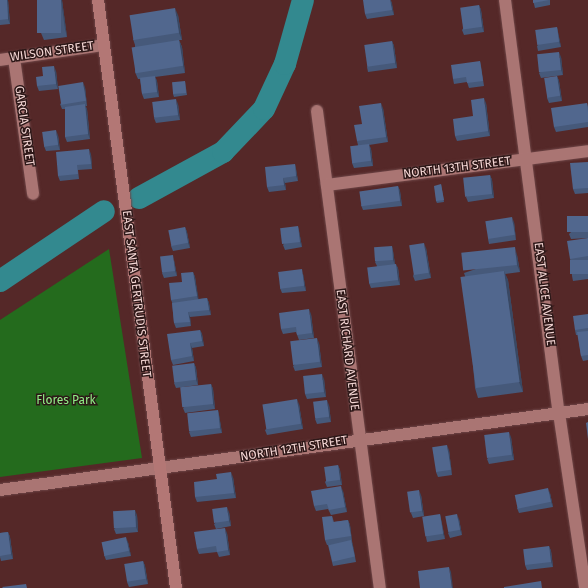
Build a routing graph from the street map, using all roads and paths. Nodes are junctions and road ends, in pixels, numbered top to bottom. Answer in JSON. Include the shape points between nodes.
{"nodes":[{"id":1,"x":98,"y":0,"type":"edge"},
{"id":2,"x":505,"y":0,"type":"edge"},
{"id":3,"x":104,"y":45,"type":"junction"},
{"id":4,"x":14,"y":58,"type":"junction"},
{"id":5,"x":0,"y":60,"type":"edge"},
{"id":6,"x":317,"y":111,"type":"dead end"},
{"id":7,"x":588,"y":151,"type":"edge"},
{"id":8,"x":527,"y":159,"type":"junction"},
{"id":9,"x":327,"y":185,"type":"junction"},
{"id":10,"x":33,"y":194,"type":"dead end"},
{"id":11,"x":588,"y":409,"type":"edge"},
{"id":12,"x":559,"y":413,"type":"junction"},
{"id":13,"x":358,"y":439,"type":"junction"},
{"id":14,"x":159,"y":469,"type":"junction"},
{"id":15,"x":0,"y":490,"type":"edge"},
{"id":16,"x":176,"y":588,"type":"edge"},
{"id":17,"x":380,"y":588,"type":"edge"},
{"id":18,"x":585,"y":588,"type":"edge"}],
"edges":[{"from":1,"to":3,"type":"street","name":"EAST SANTA GERTRUDIS STREET"},
{"from":2,"to":8,"type":"street","name":"EAST ALICE AVENUE"},
{"from":3,"to":4,"type":"street","name":"WILSON STREET"},
{"from":3,"to":14,"type":"street","name":"EAST SANTA GERTRUDIS STREET"},
{"from":4,"to":5,"type":"street","name":"WILSON STREET"},
{"from":4,"to":10,"type":"street","name":"GARCIA STREET"},
{"from":6,"to":9,"type":"street","name":"EAST RICHARD AVENUE"},
{"from":7,"to":8,"type":"street","name":"NORTH 13TH STREET"},
{"from":8,"to":9,"type":"street","name":"NORTH 13TH STREET"},
{"from":8,"to":12,"type":"street","name":"EAST ALICE AVENUE"},
{"from":9,"to":13,"type":"street","name":"EAST RICHARD AVENUE"},
{"from":11,"to":12,"type":"street","name":"NORTH 12TH STREET"},
{"from":12,"to":13,"type":"street","name":"NORTH 12TH STREET"},
{"from":12,"to":18,"type":"street","name":"EAST ALICE AVENUE"},
{"from":13,"to":14,"type":"street","name":"NORTH 12TH STREET"},
{"from":13,"to":17,"type":"street","name":"EAST RICHARD AVENUE"},
{"from":14,"to":15,"type":"street","name":"NORTH 12TH STREET"},
{"from":14,"to":16,"type":"street","name":"EAST SANTA GERTRUDIS STREET"}]}
